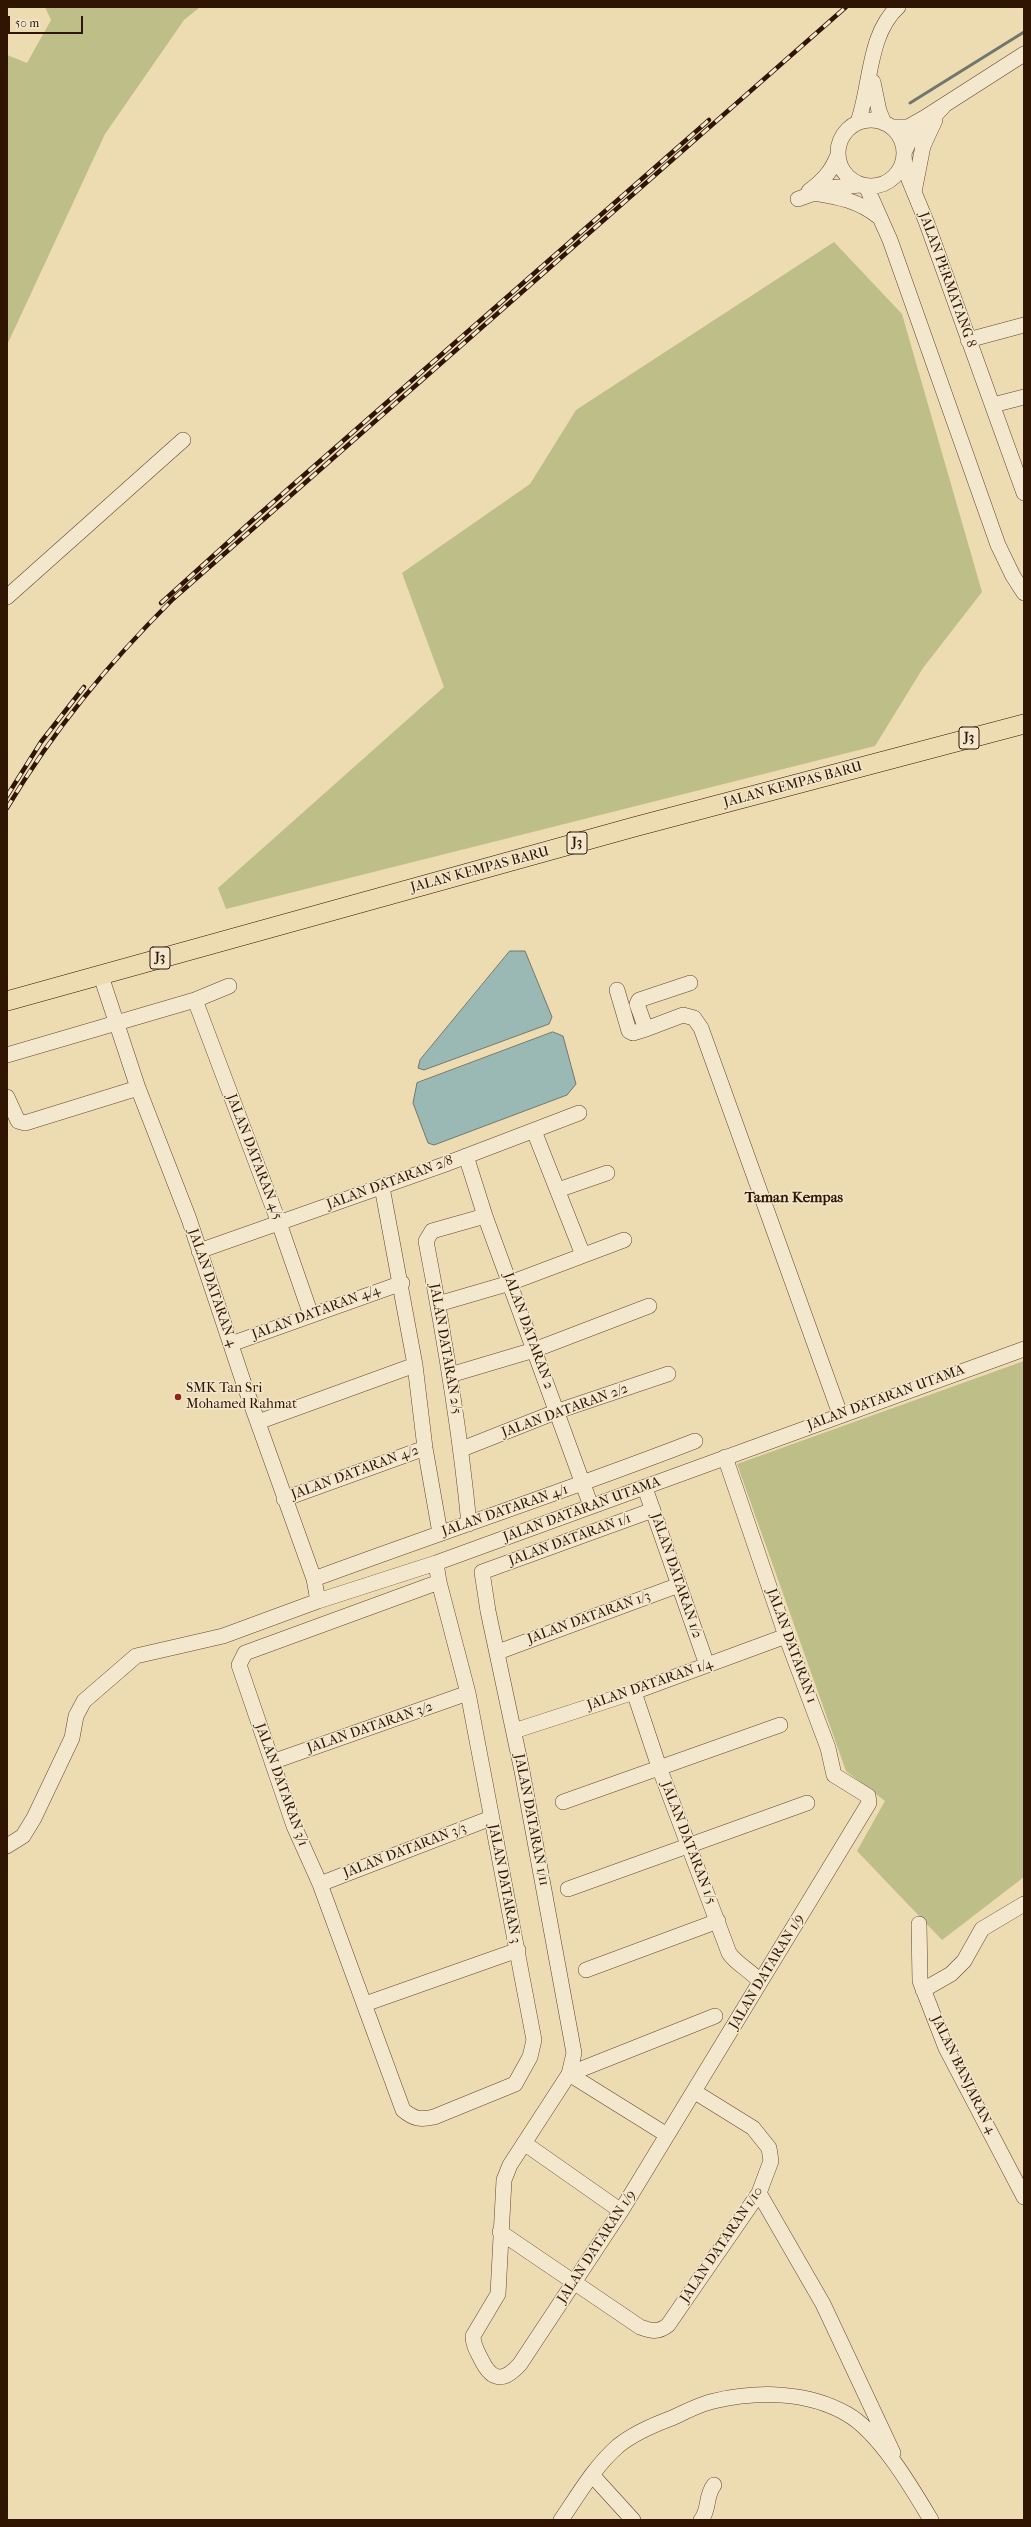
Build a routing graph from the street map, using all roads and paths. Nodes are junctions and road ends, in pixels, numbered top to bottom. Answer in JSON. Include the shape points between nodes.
{"nodes":[{"id":1,"x":898,"y":7,"type":"edge"},
{"id":2,"x":1024,"y":54,"type":"edge"},
{"id":3,"x":871,"y":71,"type":"junction"},
{"id":4,"x":943,"y":107,"type":"junction"},
{"id":5,"x":858,"y":122,"type":"junction"},
{"id":6,"x":888,"y":125,"type":"junction"},
{"id":7,"x":904,"y":154,"type":"junction"},
{"id":8,"x":838,"y":155,"type":"junction"},
{"id":9,"x":863,"y":185,"type":"junction"},
{"id":10,"x":814,"y":193,"type":"junction"},
{"id":11,"x":914,"y":193,"type":"junction"},
{"id":12,"x":881,"y":219,"type":"junction"},
{"id":13,"x":1024,"y":325,"type":"edge"},
{"id":14,"x":968,"y":340,"type":"junction"},
{"id":15,"x":1024,"y":397,"type":"edge"},
{"id":16,"x":993,"y":405,"type":"junction"},
{"id":17,"x":183,"y":440,"type":"dead end"},
{"id":18,"x":1022,"y":483,"type":"edge"},
{"id":19,"x":1024,"y":593,"type":"edge"},
{"id":20,"x":7,"y":597,"type":"edge"},
{"id":21,"x":1024,"y":716,"type":"edge"},
{"id":22,"x":1024,"y":724,"type":"edge"},
{"id":23,"x":1004,"y":729,"type":"junction"},
{"id":24,"x":101,"y":976,"type":"junction"},
{"id":25,"x":690,"y":983,"type":"dead end"},
{"id":26,"x":229,"y":986,"type":"dead end"},
{"id":27,"x":617,"y":990,"type":"dead end"},
{"id":28,"x":195,"y":1000,"type":"junction"},
{"id":29,"x":7,"y":1001,"type":"edge"},
{"id":30,"x":117,"y":1022,"type":"junction"},
{"id":31,"x":646,"y":1029,"type":"junction"},
{"id":32,"x":7,"y":1055,"type":"edge"},
{"id":33,"x":138,"y":1088,"type":"junction"},
{"id":34,"x":7,"y":1097,"type":"edge"},
{"id":35,"x":579,"y":1113,"type":"dead end"},
{"id":36,"x":534,"y":1131,"type":"junction"},
{"id":37,"x":466,"y":1156,"type":"junction"},
{"id":38,"x":607,"y":1173,"type":"dead end"},
{"id":39,"x":382,"y":1187,"type":"junction"},
{"id":40,"x":558,"y":1190,"type":"junction"},
{"id":41,"x":485,"y":1216,"type":"junction"},
{"id":42,"x":279,"y":1223,"type":"junction"},
{"id":43,"x":624,"y":1240,"type":"dead end"},
{"id":44,"x":200,"y":1251,"type":"junction"},
{"id":45,"x":582,"y":1255,"type":"junction"},
{"id":46,"x":510,"y":1282,"type":"junction"},
{"id":47,"x":402,"y":1283,"type":"junction"},
{"id":48,"x":438,"y":1304,"type":"junction"},
{"id":49,"x":649,"y":1306,"type":"dead end"},
{"id":50,"x":311,"y":1315,"type":"junction"},
{"id":51,"x":231,"y":1344,"type":"junction"},
{"id":52,"x":1024,"y":1349,"type":"edge"},
{"id":53,"x":534,"y":1350,"type":"junction"},
{"id":54,"x":415,"y":1365,"type":"junction"},
{"id":55,"x":668,"y":1374,"type":"dead end"},
{"id":56,"x":450,"y":1376,"type":"junction"},
{"id":57,"x":558,"y":1412,"type":"junction"},
{"id":58,"x":840,"y":1414,"type":"junction"},
{"id":59,"x":258,"y":1422,"type":"junction"},
{"id":60,"x":695,"y":1440,"type":"dead end"},
{"id":61,"x":426,"y":1448,"type":"junction"},
{"id":62,"x":462,"y":1449,"type":"junction"},
{"id":63,"x":725,"y":1457,"type":"junction"},
{"id":64,"x":583,"y":1485,"type":"junction"},
{"id":65,"x":645,"y":1488,"type":"junction"},
{"id":66,"x":284,"y":1499,"type":"junction"},
{"id":67,"x":592,"y":1506,"type":"junction"},
{"id":68,"x":653,"y":1510,"type":"junction"},
{"id":69,"x":469,"y":1524,"type":"junction"},
{"id":70,"x":440,"y":1533,"type":"junction"},
{"id":71,"x":436,"y":1563,"type":"junction"},
{"id":72,"x":488,"y":1570,"type":"joint"},
{"id":73,"x":314,"y":1579,"type":"junction"},
{"id":74,"x":439,"y":1582,"type":"junction"},
{"id":75,"x":680,"y":1585,"type":"junction"},
{"id":76,"x":318,"y":1601,"type":"junction"},
{"id":77,"x":786,"y":1636,"type":"junction"},
{"id":78,"x":498,"y":1652,"type":"junction"},
{"id":79,"x":707,"y":1665,"type":"junction"},
{"id":80,"x":634,"y":1692,"type":"junction"},
{"id":81,"x":468,"y":1693,"type":"junction"},
{"id":82,"x":780,"y":1725,"type":"dead end"},
{"id":83,"x":514,"y":1731,"type":"junction"},
{"id":84,"x":272,"y":1762,"type":"junction"},
{"id":85,"x":659,"y":1767,"type":"junction"},
{"id":86,"x":564,"y":1802,"type":"dead end"},
{"id":87,"x":807,"y":1803,"type":"dead end"},
{"id":88,"x":863,"y":1816,"type":"joint"},
{"id":89,"x":491,"y":1818,"type":"junction"},
{"id":90,"x":688,"y":1844,"type":"junction"},
{"id":91,"x":7,"y":1846,"type":"edge"},
{"id":92,"x":320,"y":1884,"type":"junction"},
{"id":93,"x":568,"y":1889,"type":"dead end"},
{"id":94,"x":1024,"y":1904,"type":"edge"},
{"id":95,"x":718,"y":1921,"type":"junction"},
{"id":96,"x":919,"y":1924,"type":"dead end"},
{"id":97,"x":518,"y":1950,"type":"junction"},
{"id":98,"x":586,"y":1970,"type":"dead end"},
{"id":99,"x":760,"y":1982,"type":"junction"},
{"id":100,"x":923,"y":1990,"type":"junction"},
{"id":101,"x":365,"y":2004,"type":"junction"},
{"id":102,"x":715,"y":2016,"type":"dead end"},
{"id":103,"x":569,"y":2074,"type":"junction"},
{"id":104,"x":695,"y":2092,"type":"junction"},
{"id":105,"x":403,"y":2110,"type":"joint"},
{"id":106,"x":668,"y":2135,"type":"junction"},
{"id":107,"x":524,"y":2144,"type":"junction"},
{"id":108,"x":759,"y":2193,"type":"junction"},
{"id":109,"x":1024,"y":2197,"type":"edge"},
{"id":110,"x":621,"y":2211,"type":"junction"},
{"id":111,"x":500,"y":2232,"type":"junction"},
{"id":112,"x":575,"y":2283,"type":"junction"},
{"id":113,"x":902,"y":2473,"type":"junction"},
{"id":114,"x":592,"y":2475,"type":"junction"},
{"id":115,"x":714,"y":2485,"type":"dead end"},
{"id":116,"x":561,"y":2520,"type":"edge"},
{"id":117,"x":633,"y":2520,"type":"edge"},
{"id":118,"x":701,"y":2520,"type":"edge"},
{"id":119,"x":931,"y":2520,"type":"edge"}],
"edges":[{"from":1,"to":3,"type":"street","via":[[886,20],[876,42]]},
{"from":2,"to":4,"type":"street"},
{"from":3,"to":5,"type":"street"},
{"from":3,"to":6,"type":"street","via":[[874,94]]},
{"from":4,"to":6,"type":"street","via":[[908,127]]},
{"from":4,"to":7,"type":"street","via":[[909,142]]},
{"from":4,"to":11,"type":"street","via":[[922,146]]},
{"from":5,"to":6,"type":"street","via":[[868,120]]},
{"from":5,"to":8,"type":"street","via":[[843,135]]},
{"from":6,"to":7,"type":"street","via":[[898,134]]},
{"from":7,"to":9,"type":"street","via":[[898,171],[892,178],[876,186]]},
{"from":7,"to":11,"type":"street","name":"JALAN PERMATANG 8","via":[[905,170]]},
{"from":8,"to":9,"type":"street","via":[[844,173]]},
{"from":8,"to":10,"type":"street","via":[[833,168],[823,180],[798,199]]},
{"from":9,"to":10,"type":"street","via":[[845,185]]},
{"from":9,"to":12,"type":"street"},
{"from":10,"to":12,"type":"street","via":[[846,198],[866,207]]},
{"from":11,"to":14,"type":"street","name":"JALAN PERMATANG 8"},
{"from":12,"to":19,"type":"street","via":[[998,545]]},
{"from":13,"to":14,"type":"street"},
{"from":14,"to":16,"type":"street","name":"JALAN PERMATANG 8"},
{"from":15,"to":16,"type":"street"},
{"from":16,"to":18,"type":"street","name":"JALAN PERMATANG 8"},
{"from":17,"to":20,"type":"street"},
{"from":21,"to":23,"type":"main road"},
{"from":22,"to":23,"type":"main road","name":"JALAN KEMPAS BARU","number":"J3"},
{"from":23,"to":24,"type":"main road","name":"JALAN KEMPAS BARU","number":"J3","via":[[634,827]]},
{"from":24,"to":29,"type":"main road","name":"JALAN KEMPAS BARU","number":"J3"},
{"from":24,"to":30,"type":"street","name":"JALAN DATARAN 4"},
{"from":25,"to":31,"type":"street","via":[[639,1000],[637,1004]]},
{"from":26,"to":28,"type":"street"},
{"from":27,"to":31,"type":"street","via":[[628,1031],[633,1033]]},
{"from":28,"to":30,"type":"street"},
{"from":28,"to":42,"type":"street","name":"JALAN DATARAN 4/5"},
{"from":30,"to":32,"type":"street"},
{"from":30,"to":33,"type":"street","name":"JALAN DATARAN 4"},
{"from":31,"to":58,"type":"street","via":[[682,1015],[694,1018],[701,1028]]},
{"from":33,"to":34,"type":"street","via":[[25,1123],[18,1121]]},
{"from":33,"to":44,"type":"street","name":"JALAN DATARAN 4"},
{"from":35,"to":36,"type":"street","name":"JALAN DATARAN 2/8"},
{"from":36,"to":37,"type":"street","name":"JALAN DATARAN 2/8"},
{"from":36,"to":40,"type":"street"},
{"from":37,"to":39,"type":"street","name":"JALAN DATARAN 2/8"},
{"from":37,"to":41,"type":"street","name":"JALAN DATARAN 2"},
{"from":38,"to":40,"type":"street"},
{"from":39,"to":42,"type":"street","name":"JALAN DATARAN 2/8"},
{"from":39,"to":47,"type":"street"},
{"from":40,"to":45,"type":"street"},
{"from":41,"to":46,"type":"street","name":"JALAN DATARAN 2"},
{"from":41,"to":48,"type":"street","name":"JALAN DATARAN 2/5","via":[[432,1231],[428,1236],[426,1242]]},
{"from":42,"to":44,"type":"street","name":"JALAN DATARAN 2/8"},
{"from":42,"to":50,"type":"street","name":"JALAN DATARAN 4/5"},
{"from":43,"to":45,"type":"street"},
{"from":44,"to":51,"type":"street","name":"JALAN DATARAN 4"},
{"from":45,"to":46,"type":"street"},
{"from":46,"to":48,"type":"street"},
{"from":46,"to":53,"type":"street","name":"JALAN DATARAN 2"},
{"from":47,"to":50,"type":"street","name":"JALAN DATARAN 4/4"},
{"from":47,"to":54,"type":"street"},
{"from":48,"to":56,"type":"street","name":"JALAN DATARAN 2/5"},
{"from":49,"to":53,"type":"street"},
{"from":50,"to":51,"type":"street","name":"JALAN DATARAN 4/4"},
{"from":51,"to":59,"type":"street","name":"JALAN DATARAN 4"},
{"from":52,"to":58,"type":"street","name":"JALAN DATARAN UTAMA"},
{"from":53,"to":56,"type":"street"},
{"from":53,"to":57,"type":"street","name":"JALAN DATARAN 2"},
{"from":54,"to":59,"type":"street"},
{"from":54,"to":61,"type":"street"},
{"from":55,"to":57,"type":"street","name":"JALAN DATARAN 2/2"},
{"from":56,"to":62,"type":"street","name":"JALAN DATARAN 2/5"},
{"from":57,"to":62,"type":"street","name":"JALAN DATARAN 2/2"},
{"from":57,"to":64,"type":"street","name":"JALAN DATARAN 2"},
{"from":58,"to":63,"type":"street","name":"JALAN DATARAN UTAMA"},
{"from":59,"to":66,"type":"street","name":"JALAN DATARAN 4"},
{"from":60,"to":64,"type":"street","name":"JALAN DATARAN 4/1"},
{"from":61,"to":66,"type":"street","name":"JALAN DATARAN 4/2"},
{"from":61,"to":70,"type":"street"},
{"from":62,"to":69,"type":"street","name":"JALAN DATARAN 2/5"},
{"from":63,"to":65,"type":"street","name":"JALAN DATARAN UTAMA"},
{"from":63,"to":77,"type":"street","name":"JALAN DATARAN 1"},
{"from":64,"to":67,"type":"street","name":"JALAN DATARAN 2"},
{"from":64,"to":69,"type":"street","name":"JALAN DATARAN 4/1"},
{"from":65,"to":67,"type":"street","name":"JALAN DATARAN UTAMA"},
{"from":65,"to":68,"type":"street","name":"JALAN DATARAN 1/2"},
{"from":66,"to":73,"type":"street","name":"JALAN DATARAN 4"},
{"from":67,"to":71,"type":"street","name":"JALAN DATARAN UTAMA"},
{"from":68,"to":72,"type":"street","name":"JALAN DATARAN 1/1"},
{"from":68,"to":75,"type":"street","name":"JALAN DATARAN 1/2"},
{"from":69,"to":70,"type":"street","name":"JALAN DATARAN 4/1"},
{"from":70,"to":73,"type":"street","name":"JALAN DATARAN 4/1"},
{"from":71,"to":74,"type":"street","name":"JALAN DATARAN 3"},
{"from":71,"to":76,"type":"street","name":"JALAN DATARAN UTAMA"},
{"from":72,"to":78,"type":"street","name":"JALAN DATARAN 1/11","via":[[482,1572],[482,1577]]},
{"from":73,"to":76,"type":"street","name":"JALAN DATARAN 4"},
{"from":74,"to":81,"type":"street","name":"JALAN DATARAN 3"},
{"from":74,"to":84,"type":"street","name":"JALAN DATARAN 3/1","via":[[245,1654],[239,1665]]},
{"from":75,"to":78,"type":"street","name":"JALAN DATARAN 1/3"},
{"from":75,"to":79,"type":"street","name":"JALAN DATARAN 1/2"},
{"from":76,"to":91,"type":"street","name":"JALAN DATARAN UTAMA","via":[[223,1636],[136,1656],[84,1701],[76,1716],[72,1738],[34,1818],[23,1836]]},
{"from":77,"to":79,"type":"street","name":"JALAN DATARAN 1/4"},
{"from":77,"to":88,"type":"street","name":"JALAN DATARAN 1","via":[[828,1748],[834,1775],[868,1796],[869,1803]]},
{"from":78,"to":83,"type":"street","name":"JALAN DATARAN 1/11"},
{"from":79,"to":80,"type":"street","name":"JALAN DATARAN 1/4"},
{"from":80,"to":83,"type":"street","name":"JALAN DATARAN 1/4"},
{"from":80,"to":85,"type":"street","name":"JALAN DATARAN 1/5"},
{"from":81,"to":84,"type":"street","name":"JALAN DATARAN 3/2"},
{"from":81,"to":89,"type":"street","name":"JALAN DATARAN 3"},
{"from":82,"to":85,"type":"street"},
{"from":83,"to":103,"type":"street","name":"JALAN DATARAN 1/11","via":[[574,2053]]},
{"from":84,"to":92,"type":"street","name":"JALAN DATARAN 3/1","via":[[294,1826]]},
{"from":85,"to":86,"type":"street"},
{"from":85,"to":90,"type":"street","name":"JALAN DATARAN 1/5"},
{"from":87,"to":90,"type":"street"},
{"from":88,"to":99,"type":"street","name":"JALAN DATARAN 1/9"},
{"from":89,"to":92,"type":"street","name":"JALAN DATARAN 3/3"},
{"from":89,"to":97,"type":"street","name":"JALAN DATARAN 3"},
{"from":90,"to":93,"type":"street"},
{"from":90,"to":95,"type":"street","name":"JALAN DATARAN 1/5"},
{"from":92,"to":101,"type":"street","name":"JALAN DATARAN 3/1"},
{"from":94,"to":100,"type":"street","via":[[982,1929],[964,1962],[951,1974]]},
{"from":95,"to":98,"type":"street"},
{"from":95,"to":99,"type":"street","name":"JALAN DATARAN 1/5","via":[[729,1953],[739,1966]]},
{"from":96,"to":100,"type":"street","name":"JALAN BANJARAN 4","via":[[920,1981]]},
{"from":97,"to":101,"type":"street"},
{"from":97,"to":105,"type":"street","name":"JALAN DATARAN 3","via":[[534,2040],[530,2056],[515,2084],[434,2117],[421,2120],[411,2117]]},
{"from":99,"to":104,"type":"street","name":"JALAN DATARAN 1/9"},
{"from":100,"to":109,"type":"street","name":"JALAN BANJARAN 4","via":[[946,2048]]},
{"from":101,"to":105,"type":"street","name":"JALAN DATARAN 3/1"},
{"from":102,"to":103,"type":"street"},
{"from":103,"to":106,"type":"street"},
{"from":103,"to":107,"type":"street","name":"JALAN DATARAN 1/9"},
{"from":104,"to":106,"type":"street","name":"JALAN DATARAN 1/9"},
{"from":104,"to":108,"type":"street","name":"JALAN DATARAN 1/10","via":[[754,2128],[763,2138],[771,2161]]},
{"from":106,"to":110,"type":"street","name":"JALAN DATARAN 1/9"},
{"from":107,"to":110,"type":"street"},
{"from":107,"to":111,"type":"street","name":"JALAN DATARAN 1/9","via":[[510,2165],[504,2180]]},
{"from":108,"to":112,"type":"street","name":"JALAN DATARAN 1/10","via":[[668,2325],[661,2330],[652,2331],[640,2326]]},
{"from":108,"to":113,"type":"street","via":[[823,2304]]},
{"from":110,"to":112,"type":"street","name":"JALAN DATARAN 1/9"},
{"from":111,"to":112,"type":"street"},
{"from":111,"to":112,"type":"street","name":"JALAN DATARAN 1/9","via":[[498,2294],[473,2336],[473,2343],[488,2373],[501,2377],[512,2373]]},
{"from":113,"to":114,"type":"street","via":[[871,2435],[848,2414],[810,2398],[748,2395],[713,2401],[635,2434],[618,2446]]},
{"from":113,"to":119,"type":"street"},
{"from":114,"to":116,"type":"street"},
{"from":114,"to":117,"type":"street"},
{"from":115,"to":118,"type":"street","via":[[708,2497],[706,2513]]}]}
